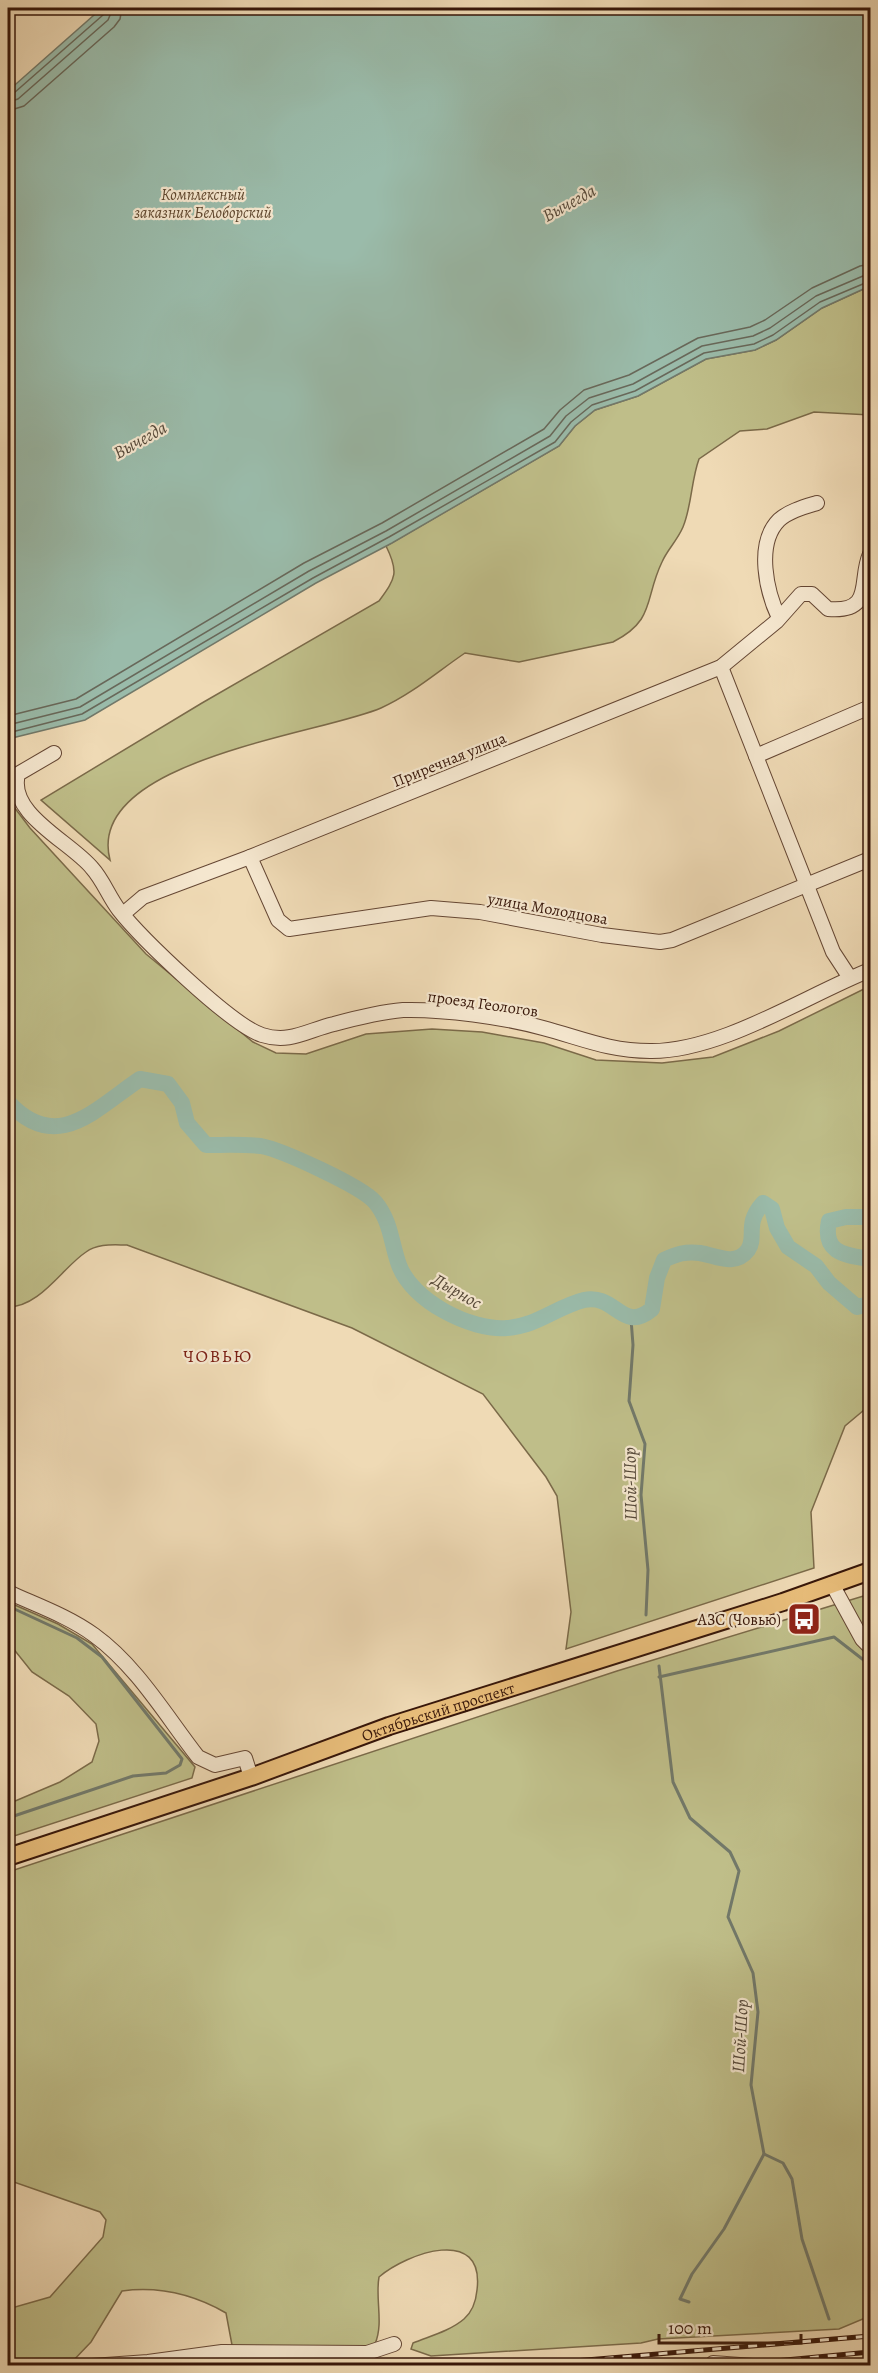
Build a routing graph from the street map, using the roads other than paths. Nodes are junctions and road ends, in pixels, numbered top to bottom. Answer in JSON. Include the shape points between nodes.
{"nodes":[{"id":1,"x":817,"y":503,"type":"dead end"},
{"id":2,"x":870,"y":554,"type":"edge"},
{"id":3,"x":779,"y":618,"type":"junction"},
{"id":4,"x":721,"y":667,"type":"junction"},
{"id":5,"x":870,"y":707,"type":"edge"},
{"id":6,"x":54,"y":753,"type":"dead end"},
{"id":7,"x":756,"y":756,"type":"junction"},
{"id":8,"x":250,"y":857,"type":"junction"},
{"id":9,"x":870,"y":859,"type":"edge"},
{"id":10,"x":807,"y":885,"type":"junction"},
{"id":11,"x":123,"y":914,"type":"junction"},
{"id":12,"x":870,"y":970,"type":"edge"},
{"id":13,"x":850,"y":978,"type":"junction"},
{"id":14,"x":870,"y":1571,"type":"edge"},
{"id":15,"x":832,"y":1584,"type":"junction"},
{"id":16,"x":8,"y":1592,"type":"edge"},
{"id":17,"x":870,"y":1647,"type":"edge"},
{"id":18,"x":251,"y":1777,"type":"junction"},
{"id":19,"x":8,"y":1857,"type":"edge"},
{"id":20,"x":394,"y":2344,"type":"dead end"},
{"id":21,"x":713,"y":2363,"type":"dead end"},
{"id":22,"x":93,"y":2366,"type":"edge"},
{"id":23,"x":753,"y":2366,"type":"edge"}],
"edges":[{"from":1,"to":3,"type":"street","via":[[795,510],[772,528],[766,556],[767,579]]},
{"from":2,"to":3,"type":"street","name":"Приречная улица","via":[[865,592],[859,601],[849,607],[828,609],[812,594],[801,594]]},
{"from":3,"to":4,"type":"street","name":"Приречная улица"},
{"from":4,"to":7,"type":"street"},
{"from":4,"to":8,"type":"street","name":"Приречная улица"},
{"from":5,"to":7,"type":"street"},
{"from":6,"to":11,"type":"street","name":"проезд Геологов","via":[[18,774],[19,795],[36,821],[91,867]]},
{"from":7,"to":10,"type":"street"},
{"from":8,"to":10,"type":"street","name":"улица Молодцова","via":[[278,920],[288,929],[431,908],[480,912],[660,942]]},
{"from":8,"to":11,"type":"street","name":"Приречная улица","via":[[143,897]]},
{"from":9,"to":10,"type":"street","name":"улица Молодцова"},
{"from":10,"to":13,"type":"street","via":[[833,952]]},
{"from":11,"to":13,"type":"street","name":"проезд Геологов","via":[[154,948],[230,1015],[250,1030],[279,1039],[405,1010],[506,1019],[597,1045],[662,1050],[713,1039]]},
{"from":12,"to":13,"type":"street","name":"проезд Геологов"},
{"from":14,"to":15,"type":"main road","name":"Октябрьский проспект"},
{"from":15,"to":17,"type":"street"},
{"from":15,"to":18,"type":"main road","name":"Октябрьский проспект","via":[[389,1726]]},
{"from":16,"to":18,"type":"street","via":[[94,1635],[124,1661],[198,1757],[215,1765],[245,1758]]},
{"from":18,"to":19,"type":"main road","name":"Октябрьский проспект"},
{"from":20,"to":22,"type":"street","via":[[367,2353],[222,2352]]},
{"from":21,"to":23,"type":"street"}]}
